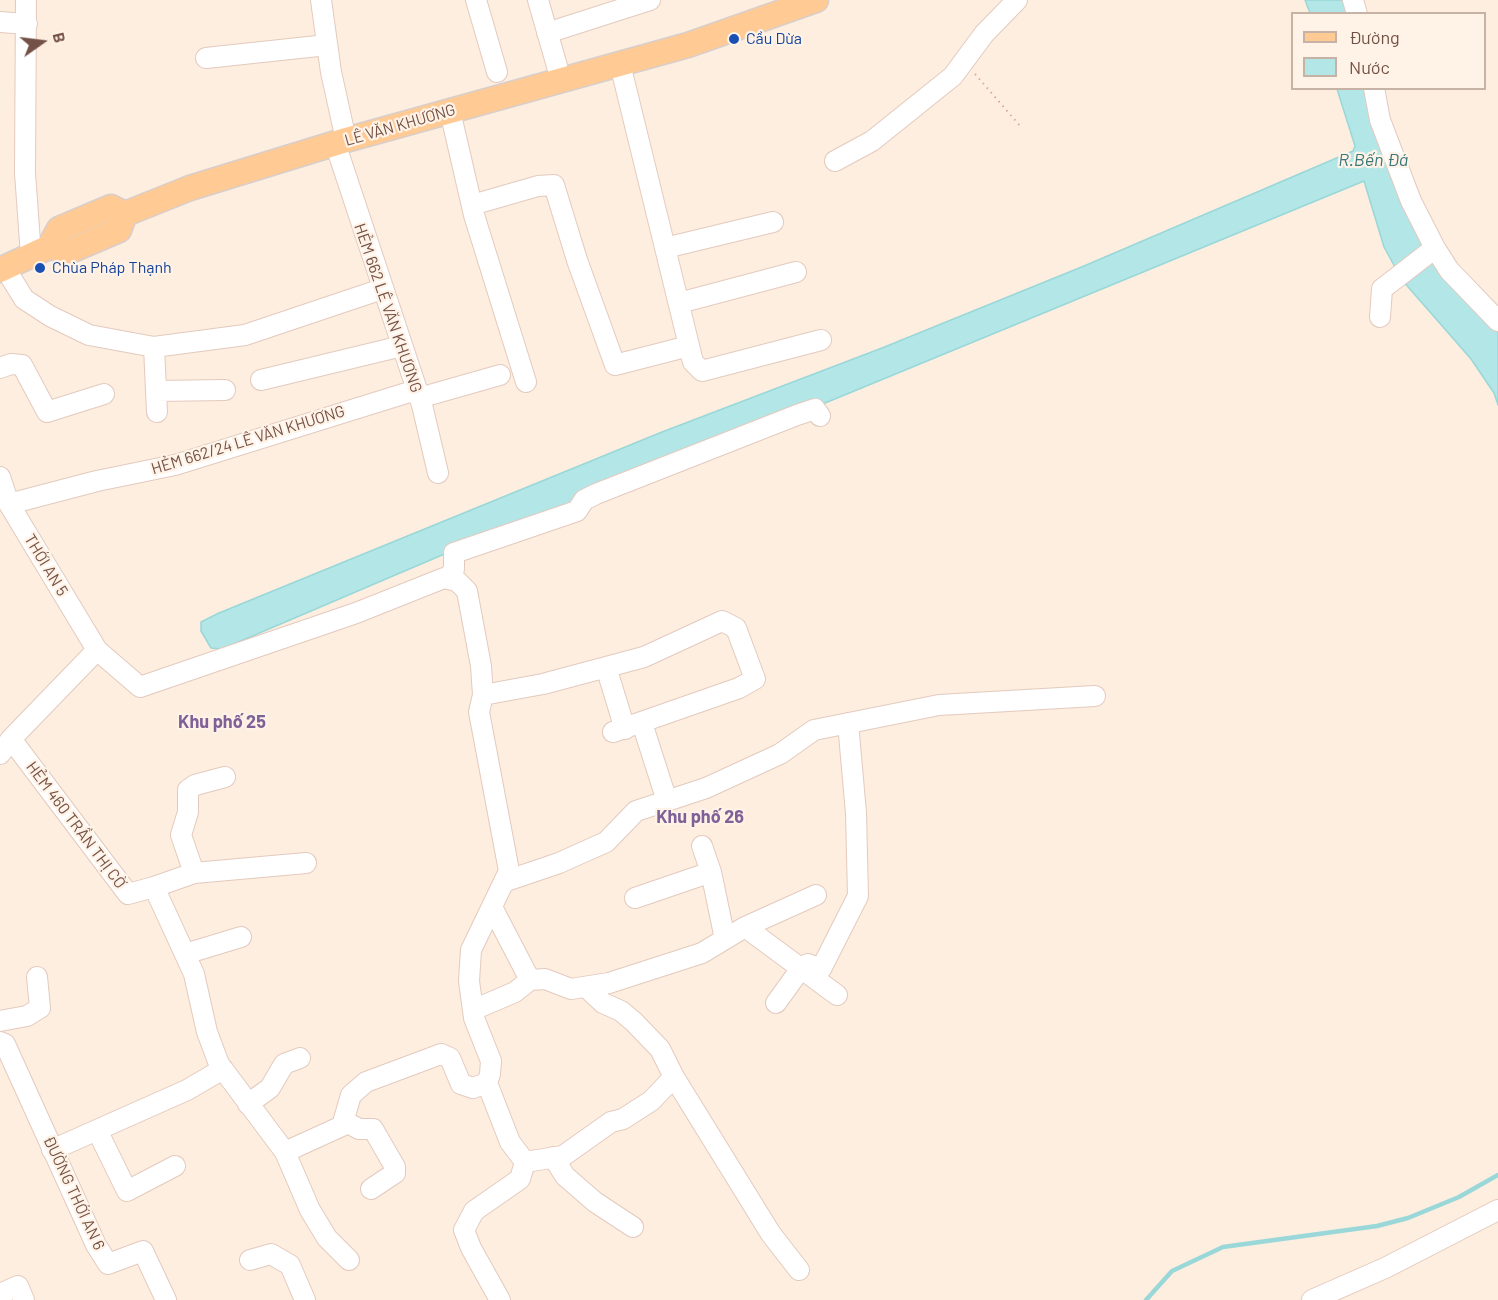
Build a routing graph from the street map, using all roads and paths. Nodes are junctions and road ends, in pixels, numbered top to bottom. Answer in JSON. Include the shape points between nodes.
{"nodes":[{"id":1,"x":26,"y":0,"type":"edge"},
{"id":2,"x":321,"y":0,"type":"edge"},
{"id":3,"x":476,"y":0,"type":"edge"},
{"id":4,"x":538,"y":0,"type":"edge"},
{"id":5,"x":650,"y":0,"type":"edge"},
{"id":6,"x":816,"y":0,"type":"edge"},
{"id":7,"x":1017,"y":0,"type":"edge"},
{"id":8,"x":0,"y":22,"type":"edge"},
{"id":9,"x":27,"y":24,"type":"junction"},
{"id":10,"x":547,"y":33,"type":"junction"},
{"id":11,"x":327,"y":45,"type":"junction"},
{"id":12,"x":206,"y":58,"type":"dead end"},
{"id":13,"x":964,"y":61,"type":"junction"},
{"id":14,"x":620,"y":64,"type":"junction"},
{"id":15,"x":497,"y":72,"type":"dead end"},
{"id":16,"x":561,"y":80,"type":"junction"},
{"id":17,"x":1374,"y":90,"type":"edge"},
{"id":18,"x":450,"y":111,"type":"junction"},
{"id":19,"x":1021,"y":127,"type":"dead end"},
{"id":20,"x":340,"y":142,"type":"junction"},
{"id":21,"x":835,"y":160,"type":"dead end"},
{"id":22,"x":472,"y":205,"type":"junction"},
{"id":23,"x":773,"y":222,"type":"dead end"},
{"id":24,"x":665,"y":248,"type":"junction"},
{"id":25,"x":1434,"y":249,"type":"junction"},
{"id":26,"x":40,"y":252,"type":"junction"},
{"id":27,"x":2,"y":269,"type":"edge"},
{"id":28,"x":796,"y":272,"type":"dead end"},
{"id":29,"x":382,"y":289,"type":"junction"},
{"id":30,"x":679,"y":303,"type":"junction"},
{"id":31,"x":1380,"y":317,"type":"dead end"},
{"id":32,"x":1498,"y":321,"type":"edge"},
{"id":33,"x":821,"y":340,"type":"dead end"},
{"id":34,"x":402,"y":346,"type":"junction"},
{"id":35,"x":689,"y":346,"type":"junction"},
{"id":36,"x":154,"y":347,"type":"junction"},
{"id":37,"x":0,"y":368,"type":"edge"},
{"id":38,"x":500,"y":375,"type":"dead end"},
{"id":39,"x":261,"y":380,"type":"dead end"},
{"id":40,"x":526,"y":382,"type":"dead end"},
{"id":41,"x":225,"y":390,"type":"dead end"},
{"id":42,"x":156,"y":391,"type":"junction"},
{"id":43,"x":104,"y":394,"type":"dead end"},
{"id":44,"x":418,"y":394,"type":"junction"},
{"id":45,"x":157,"y":412,"type":"dead end"},
{"id":46,"x":820,"y":416,"type":"dead end"},
{"id":47,"x":438,"y":473,"type":"dead end"},
{"id":48,"x":0,"y":477,"type":"edge"},
{"id":49,"x":8,"y":513,"type":"edge"},
{"id":50,"x":448,"y":579,"type":"junction"},
{"id":51,"x":97,"y":650,"type":"junction"},
{"id":52,"x":606,"y":667,"type":"junction"},
{"id":53,"x":483,"y":695,"type":"junction"},
{"id":54,"x":1095,"y":696,"type":"dead end"},
{"id":55,"x":848,"y":723,"type":"junction"},
{"id":56,"x":627,"y":728,"type":"junction"},
{"id":57,"x":6,"y":747,"type":"edge"},
{"id":58,"x":225,"y":777,"type":"dead end"},
{"id":59,"x":667,"y":801,"type":"junction"},
{"id":60,"x":702,"y":846,"type":"dead end"},
{"id":61,"x":306,"y":863,"type":"dead end"},
{"id":62,"x":711,"y":872,"type":"junction"},
{"id":63,"x":194,"y":873,"type":"junction"},
{"id":64,"x":506,"y":880,"type":"junction"},
{"id":65,"x":154,"y":887,"type":"junction"},
{"id":66,"x":816,"y":895,"type":"dead end"},
{"id":67,"x":635,"y":898,"type":"dead end"},
{"id":68,"x":492,"y":907,"type":"junction"},
{"id":69,"x":745,"y":927,"type":"junction"},
{"id":70,"x":241,"y":937,"type":"dead end"},
{"id":71,"x":725,"y":939,"type":"junction"},
{"id":72,"x":185,"y":954,"type":"junction"},
{"id":73,"x":802,"y":967,"type":"junction"},
{"id":74,"x":37,"y":977,"type":"dead end"},
{"id":75,"x":530,"y":980,"type":"junction"},
{"id":76,"x":586,"y":987,"type":"junction"},
{"id":77,"x":837,"y":995,"type":"dead end"},
{"id":78,"x":776,"y":1003,"type":"dead end"},
{"id":79,"x":473,"y":1010,"type":"junction"},
{"id":80,"x":0,"y":1022,"type":"edge"},
{"id":81,"x":0,"y":1042,"type":"edge"},
{"id":82,"x":300,"y":1058,"type":"dead end"},
{"id":83,"x":223,"y":1070,"type":"junction"},
{"id":84,"x":674,"y":1077,"type":"junction"},
{"id":85,"x":487,"y":1083,"type":"junction"},
{"id":86,"x":248,"y":1104,"type":"junction"},
{"id":87,"x":344,"y":1121,"type":"junction"},
{"id":88,"x":97,"y":1130,"type":"junction"},
{"id":89,"x":52,"y":1150,"type":"junction"},
{"id":90,"x":285,"y":1152,"type":"junction"},
{"id":91,"x":553,"y":1157,"type":"junction"},
{"id":92,"x":525,"y":1162,"type":"junction"},
{"id":93,"x":175,"y":1166,"type":"dead end"},
{"id":94,"x":371,"y":1189,"type":"dead end"},
{"id":95,"x":1498,"y":1210,"type":"edge"},
{"id":96,"x":633,"y":1227,"type":"dead end"},
{"id":97,"x":250,"y":1260,"type":"dead end"},
{"id":98,"x":349,"y":1260,"type":"dead end"},
{"id":99,"x":799,"y":1270,"type":"dead end"},
{"id":100,"x":0,"y":1294,"type":"edge"},
{"id":101,"x":24,"y":1300,"type":"edge"},
{"id":102,"x":166,"y":1300,"type":"edge"},
{"id":103,"x":305,"y":1300,"type":"edge"},
{"id":104,"x":500,"y":1300,"type":"edge"},
{"id":105,"x":1312,"y":1300,"type":"edge"}],
"edges":[{"from":1,"to":9,"type":"street"},
{"from":2,"to":11,"type":"street","name":"HẺM 662 LÊ VĂN KHƯƠNG"},
{"from":3,"to":15,"type":"street"},
{"from":4,"to":10,"type":"street"},
{"from":5,"to":10,"type":"street"},
{"from":6,"to":14,"type":"main road","name":"LÊ VĂN KHƯƠNG","via":[[688,45]]},
{"from":7,"to":13,"type":"street"},
{"from":8,"to":9,"type":"street"},
{"from":9,"to":26,"type":"street","via":[[25,173]]},
{"from":10,"to":16,"type":"street"},
{"from":11,"to":12,"type":"street"},
{"from":11,"to":20,"type":"street","name":"HẺM 662 LÊ VĂN KHƯƠNG"},
{"from":13,"to":19,"type":"path"},
{"from":13,"to":21,"type":"street","via":[[952,76],[872,141]]},
{"from":14,"to":16,"type":"main road","name":"LÊ VĂN KHƯƠNG"},
{"from":14,"to":24,"type":"street"},
{"from":16,"to":18,"type":"main road","name":"LÊ VĂN KHƯƠNG"},
{"from":17,"to":25,"type":"street","via":[[1380,120]]},
{"from":18,"to":20,"type":"main road","name":"LÊ VĂN KHƯƠNG"},
{"from":18,"to":22,"type":"street"},
{"from":20,"to":26,"type":"main road","name":"LÊ VĂN KHƯƠNG","via":[[190,188],[125,214],[119,230],[70,251]]},
{"from":20,"to":29,"type":"street","name":"HẺM 662 LÊ VĂN KHƯƠNG"},
{"from":22,"to":35,"type":"street","via":[[554,185],[615,365]]},
{"from":22,"to":40,"type":"street"},
{"from":23,"to":24,"type":"street"},
{"from":24,"to":30,"type":"street"},
{"from":25,"to":31,"type":"street","via":[[1382,289]]},
{"from":25,"to":32,"type":"street"},
{"from":26,"to":27,"type":"main road","name":"LÊ VĂN KHƯƠNG"},
{"from":27,"to":36,"type":"street","via":[[24,299],[50,316],[89,335]]},
{"from":28,"to":30,"type":"street"},
{"from":29,"to":34,"type":"street","name":"HẺM 662 LÊ VĂN KHƯƠNG"},
{"from":29,"to":36,"type":"street","via":[[245,334]]},
{"from":30,"to":35,"type":"street"},
{"from":33,"to":35,"type":"street","via":[[702,371],[693,362]]},
{"from":34,"to":39,"type":"street"},
{"from":34,"to":44,"type":"street","name":"HẺM 662 LÊ VĂN KHƯƠNG"},
{"from":36,"to":42,"type":"street"},
{"from":37,"to":43,"type":"street","via":[[22,365],[47,412]]},
{"from":38,"to":44,"type":"street","name":"HẺM 662/24 LÊ VĂN KHƯƠNG"},
{"from":41,"to":42,"type":"street"},
{"from":42,"to":45,"type":"street"},
{"from":44,"to":47,"type":"street","name":"HẺM 662 LÊ VĂN KHƯƠNG"},
{"from":44,"to":49,"type":"street","name":"HẺM 662/24 LÊ VĂN KHƯƠNG"},
{"from":46,"to":50,"type":"street","via":[[814,409],[797,414],[596,494],[584,500],[577,511],[454,554],[454,569]]},
{"from":48,"to":49,"type":"street","name":"THỚI AN 5"},
{"from":49,"to":51,"type":"street","name":"THỚI AN 5"},
{"from":50,"to":51,"type":"street","name":"THỚI AN 5","via":[[140,687]]},
{"from":50,"to":53,"type":"street","via":[[457,581],[466,591]]},
{"from":51,"to":57,"type":"street"},
{"from":52,"to":53,"type":"street"},
{"from":52,"to":56,"type":"street"},
{"from":52,"to":56,"type":"street","via":[[644,657],[722,621],[736,628],[756,679]]},
{"from":53,"to":64,"type":"street","via":[[480,712],[509,871]]},
{"from":54,"to":55,"type":"street","via":[[939,705]]},
{"from":55,"to":59,"type":"street","via":[[814,730],[780,754]]},
{"from":55,"to":73,"type":"street","via":[[858,896],[820,969],[808,964]]},
{"from":56,"to":59,"type":"street"},
{"from":57,"to":65,"type":"street","name":"HẺM 460 TRẦN THỊ CỜ","via":[[128,894]]},
{"from":58,"to":63,"type":"street","via":[[195,784],[188,790],[188,812],[181,835]]},
{"from":59,"to":64,"type":"street","via":[[636,811],[606,842]]},
{"from":60,"to":62,"type":"street"},
{"from":61,"to":63,"type":"street"},
{"from":62,"to":67,"type":"street"},
{"from":62,"to":71,"type":"street"},
{"from":63,"to":65,"type":"street"},
{"from":64,"to":68,"type":"street"},
{"from":65,"to":72,"type":"street"},
{"from":66,"to":69,"type":"street"},
{"from":68,"to":75,"type":"street"},
{"from":68,"to":79,"type":"street","via":[[471,950],[469,981]]},
{"from":69,"to":71,"type":"street"},
{"from":69,"to":73,"type":"street"},
{"from":70,"to":72,"type":"street"},
{"from":71,"to":76,"type":"street","via":[[702,953]]},
{"from":72,"to":83,"type":"street","via":[[194,974],[207,1032]]},
{"from":73,"to":77,"type":"street"},
{"from":73,"to":78,"type":"street"},
{"from":74,"to":80,"type":"street","via":[[40,1008],[27,1016]]},
{"from":75,"to":76,"type":"street"},
{"from":75,"to":79,"type":"street","via":[[515,992]]},
{"from":76,"to":84,"type":"street","via":[[603,1003],[621,1011],[660,1048]]},
{"from":79,"to":85,"type":"street","via":[[491,1061]]},
{"from":81,"to":89,"type":"street","name":"ĐƯỜNG THỚI AN 6","via":[[5,1044]]},
{"from":82,"to":86,"type":"street","via":[[284,1064],[270,1088]]},
{"from":83,"to":86,"type":"street"},
{"from":83,"to":88,"type":"street"},
{"from":84,"to":91,"type":"street","via":[[651,1101],[611,1122],[563,1156]]},
{"from":84,"to":99,"type":"street","via":[[771,1234]]},
{"from":85,"to":87,"type":"street","via":[[473,1088],[461,1084],[450,1058],[441,1054],[366,1082],[351,1095]]},
{"from":85,"to":92,"type":"street","via":[[510,1142]]},
{"from":86,"to":90,"type":"street"},
{"from":87,"to":90,"type":"street","via":[[342,1126]]},
{"from":87,"to":94,"type":"street","via":[[359,1129],[373,1129],[394,1167],[395,1173]]},
{"from":88,"to":89,"type":"street"},
{"from":88,"to":93,"type":"street","via":[[127,1191]]},
{"from":89,"to":102,"type":"street","name":"ĐƯỜNG THỚI AN 6","via":[[108,1264],[143,1251]]},
{"from":90,"to":98,"type":"street","via":[[310,1210],[327,1238]]},
{"from":91,"to":92,"type":"street"},
{"from":91,"to":96,"type":"street","via":[[566,1176],[595,1202]]},
{"from":92,"to":104,"type":"street","via":[[520,1179],[474,1211],[464,1230]]},
{"from":95,"to":105,"type":"street"},
{"from":97,"to":103,"type":"street","via":[[272,1254],[290,1265]]},
{"from":100,"to":101,"type":"street","via":[[18,1286]]}]}
